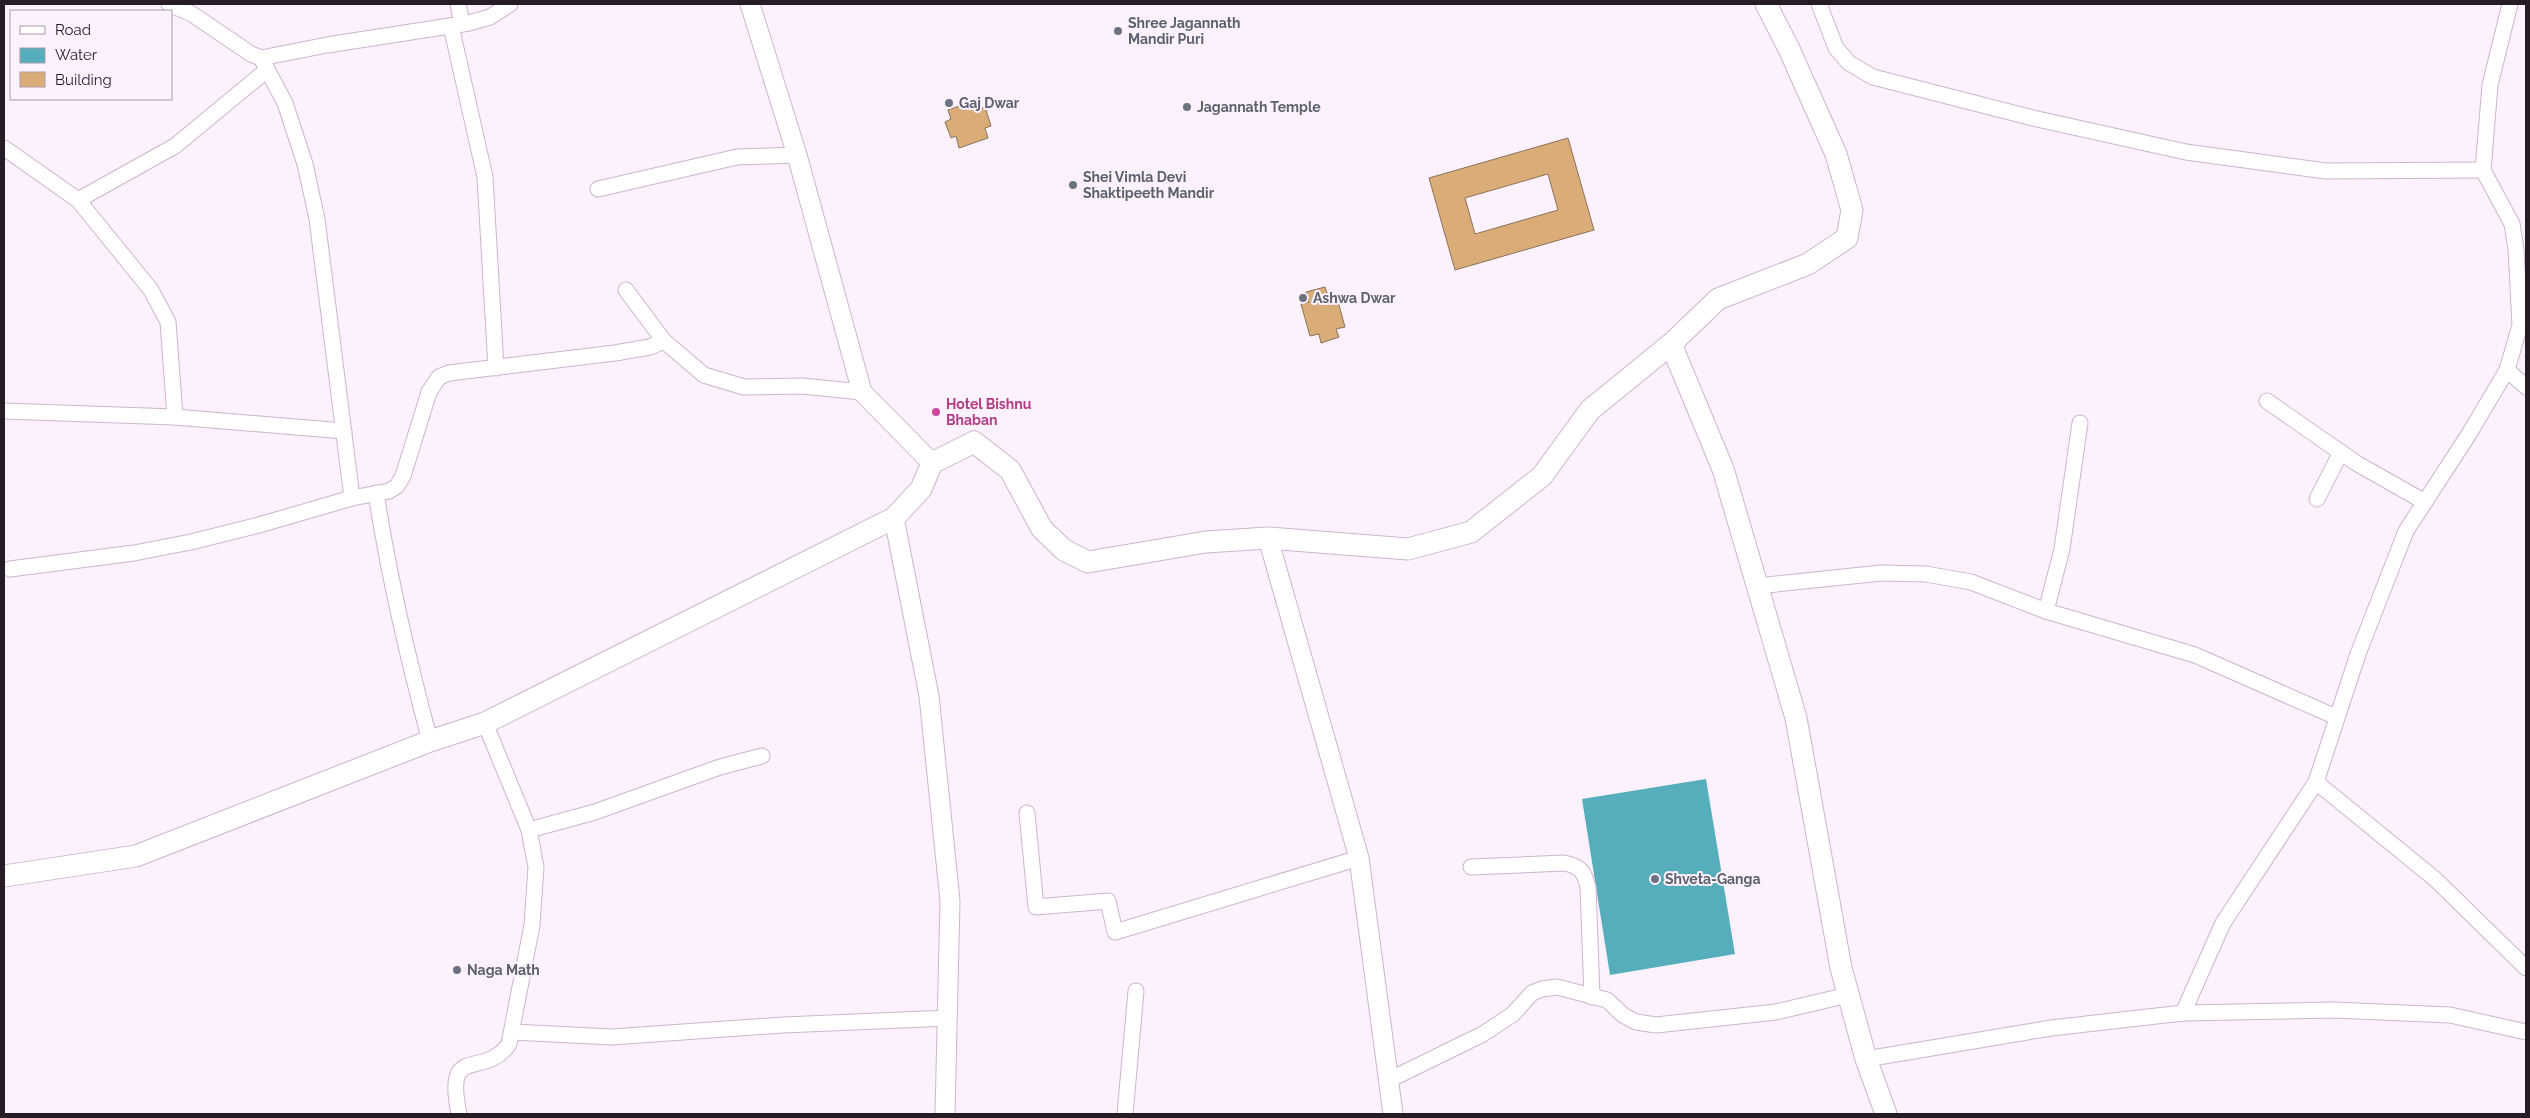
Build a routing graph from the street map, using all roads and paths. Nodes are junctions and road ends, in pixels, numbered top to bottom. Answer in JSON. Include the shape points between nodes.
{"nodes":[{"id":1,"x":169,"y":4,"type":"edge"},
{"id":2,"x":458,"y":4,"type":"edge"},
{"id":3,"x":510,"y":4,"type":"edge"},
{"id":4,"x":750,"y":4,"type":"edge"},
{"id":5,"x":1766,"y":4,"type":"edge"},
{"id":6,"x":1819,"y":4,"type":"edge"},
{"id":7,"x":2510,"y":4,"type":"edge"},
{"id":8,"x":457,"y":25,"type":"junction"},
{"id":9,"x":264,"y":64,"type":"junction"},
{"id":10,"x":4,"y":148,"type":"edge"},
{"id":11,"x":797,"y":155,"type":"junction"},
{"id":12,"x":2483,"y":170,"type":"junction"},
{"id":13,"x":598,"y":189,"type":"dead end"},
{"id":14,"x":78,"y":200,"type":"junction"},
{"id":15,"x":2519,"y":224,"type":"edge"},
{"id":16,"x":626,"y":290,"type":"dead end"},
{"id":17,"x":2523,"y":325,"type":"edge"},
{"id":18,"x":664,"y":341,"type":"junction"},
{"id":19,"x":1671,"y":344,"type":"junction"},
{"id":20,"x":496,"y":368,"type":"junction"},
{"id":21,"x":2507,"y":370,"type":"junction"},
{"id":22,"x":2526,"y":387,"type":"edge"},
{"id":23,"x":862,"y":392,"type":"junction"},
{"id":24,"x":2267,"y":401,"type":"dead end"},
{"id":25,"x":4,"y":410,"type":"edge"},
{"id":26,"x":175,"y":417,"type":"junction"},
{"id":27,"x":2080,"y":423,"type":"dead end"},
{"id":28,"x":344,"y":431,"type":"junction"},
{"id":29,"x":2341,"y":452,"type":"junction"},
{"id":30,"x":932,"y":463,"type":"junction"},
{"id":31,"x":376,"y":493,"type":"junction"},
{"id":32,"x":352,"y":498,"type":"junction"},
{"id":33,"x":2317,"y":499,"type":"dead end"},
{"id":34,"x":2425,"y":502,"type":"junction"},
{"id":35,"x":894,"y":518,"type":"junction"},
{"id":36,"x":1268,"y":538,"type":"junction"},
{"id":37,"x":10,"y":569,"type":"dead end"},
{"id":38,"x":1757,"y":586,"type":"junction"},
{"id":39,"x":2046,"y":611,"type":"junction"},
{"id":40,"x":2336,"y":718,"type":"junction"},
{"id":41,"x":485,"y":723,"type":"junction"},
{"id":42,"x":430,"y":741,"type":"junction"},
{"id":43,"x":762,"y":756,"type":"dead end"},
{"id":44,"x":2316,"y":782,"type":"junction"},
{"id":45,"x":1027,"y":813,"type":"dead end"},
{"id":46,"x":529,"y":830,"type":"junction"},
{"id":47,"x":1359,"y":858,"type":"junction"},
{"id":48,"x":1471,"y":867,"type":"dead end"},
{"id":49,"x":4,"y":876,"type":"edge"},
{"id":50,"x":2526,"y":968,"type":"edge"},
{"id":51,"x":1136,"y":991,"type":"dead end"},
{"id":52,"x":1848,"y":995,"type":"junction"},
{"id":53,"x":1592,"y":996,"type":"junction"},
{"id":54,"x":2183,"y":1013,"type":"junction"},
{"id":55,"x":949,"y":1018,"type":"junction"},
{"id":56,"x":512,"y":1032,"type":"junction"},
{"id":57,"x":2526,"y":1032,"type":"edge"},
{"id":58,"x":1866,"y":1059,"type":"junction"},
{"id":59,"x":1389,"y":1080,"type":"junction"},
{"id":60,"x":459,"y":1114,"type":"edge"},
{"id":61,"x":945,"y":1114,"type":"edge"},
{"id":62,"x":1125,"y":1114,"type":"edge"},
{"id":63,"x":1393,"y":1114,"type":"edge"},
{"id":64,"x":1886,"y":1114,"type":"edge"}],
"edges":[{"from":1,"to":9,"type":"street","via":[[192,14]]},
{"from":2,"to":8,"type":"street"},
{"from":3,"to":8,"type":"street","via":[[490,17]]},
{"from":4,"to":11,"type":"street"},
{"from":5,"to":19,"type":"main road","via":[[1836,154],[1852,210],[1847,238],[1808,264],[1718,299]]},
{"from":6,"to":12,"type":"street","via":[[1836,48],[1849,63],[1873,77],[2033,118],[2186,152],[2326,171]]},
{"from":7,"to":12,"type":"street","via":[[2490,85]]},
{"from":8,"to":9,"type":"street"},
{"from":8,"to":20,"type":"street","via":[[485,177]]},
{"from":9,"to":14,"type":"street","via":[[175,146]]},
{"from":9,"to":28,"type":"street","via":[[285,103],[305,164],[317,218]]},
{"from":10,"to":14,"type":"street"},
{"from":11,"to":13,"type":"street","via":[[737,157]]},
{"from":11,"to":23,"type":"street"},
{"from":12,"to":15,"type":"street"},
{"from":14,"to":26,"type":"street","via":[[151,290],[168,322]]},
{"from":15,"to":17,"type":"street","via":[[2516,249]]},
{"from":16,"to":18,"type":"street"},
{"from":17,"to":21,"type":"street"},
{"from":18,"to":20,"type":"street","via":[[615,353]]},
{"from":18,"to":23,"type":"street","via":[[704,375],[744,387],[802,386]]},
{"from":19,"to":36,"type":"main road","via":[[1590,410],[1542,476],[1471,532],[1408,549]]},
{"from":19,"to":38,"type":"main road","via":[[1723,470]]},
{"from":20,"to":31,"type":"street","via":[[449,373],[433,383],[403,476],[397,486]]},
{"from":21,"to":22,"type":"street"},
{"from":21,"to":34,"type":"street"},
{"from":23,"to":30,"type":"street"},
{"from":24,"to":29,"type":"street"},
{"from":25,"to":26,"type":"street"},
{"from":26,"to":28,"type":"street"},
{"from":27,"to":39,"type":"street","via":[[2062,549]]},
{"from":28,"to":32,"type":"street"},
{"from":29,"to":33,"type":"street"},
{"from":29,"to":34,"type":"street"},
{"from":30,"to":35,"type":"main road","via":[[921,489]]},
{"from":30,"to":36,"type":"main road","via":[[974,442],[1010,470],[1042,529],[1064,550],[1088,562],[1206,542]]},
{"from":31,"to":32,"type":"street"},
{"from":31,"to":42,"type":"street","via":[[406,654]]},
{"from":32,"to":37,"type":"street","via":[[191,542]]},
{"from":34,"to":40,"type":"street","via":[[2406,531]]},
{"from":35,"to":41,"type":"main road"},
{"from":35,"to":55,"type":"street","via":[[929,696],[950,901]]},
{"from":36,"to":47,"type":"street"},
{"from":38,"to":39,"type":"street","via":[[1881,573],[1926,574],[1971,582]]},
{"from":38,"to":52,"type":"main road","via":[[1796,718]]},
{"from":39,"to":40,"type":"street","via":[[2195,655]]},
{"from":40,"to":44,"type":"street"},
{"from":41,"to":42,"type":"main road"},
{"from":41,"to":46,"type":"street"},
{"from":42,"to":49,"type":"main road","via":[[136,856]]},
{"from":43,"to":46,"type":"street","via":[[720,767],[595,812]]},
{"from":44,"to":50,"type":"street","via":[[2435,879]]},
{"from":44,"to":54,"type":"street","via":[[2222,923]]},
{"from":45,"to":47,"type":"street","via":[[1036,907],[1108,901],[1115,932]]},
{"from":46,"to":56,"type":"street","via":[[536,867],[532,925]]},
{"from":47,"to":59,"type":"street"},
{"from":48,"to":53,"type":"street","via":[[1564,863],[1578,866],[1585,873]]},
{"from":51,"to":62,"type":"street"},
{"from":52,"to":53,"type":"street","via":[[1776,1012],[1656,1025],[1636,1022],[1607,1000]]},
{"from":52,"to":58,"type":"main road"},
{"from":53,"to":59,"type":"street","via":[[1557,987],[1542,988],[1532,993],[1513,1014],[1483,1034]]},
{"from":54,"to":57,"type":"street","via":[[2334,1010],[2450,1015]]},
{"from":54,"to":58,"type":"street","via":[[2051,1028]]},
{"from":55,"to":56,"type":"street","via":[[612,1037]]},
{"from":55,"to":61,"type":"street"},
{"from":56,"to":60,"type":"street","via":[[503,1052],[466,1066],[459,1072],[454,1091]]},
{"from":58,"to":64,"type":"main road"},
{"from":59,"to":63,"type":"street"}]}
